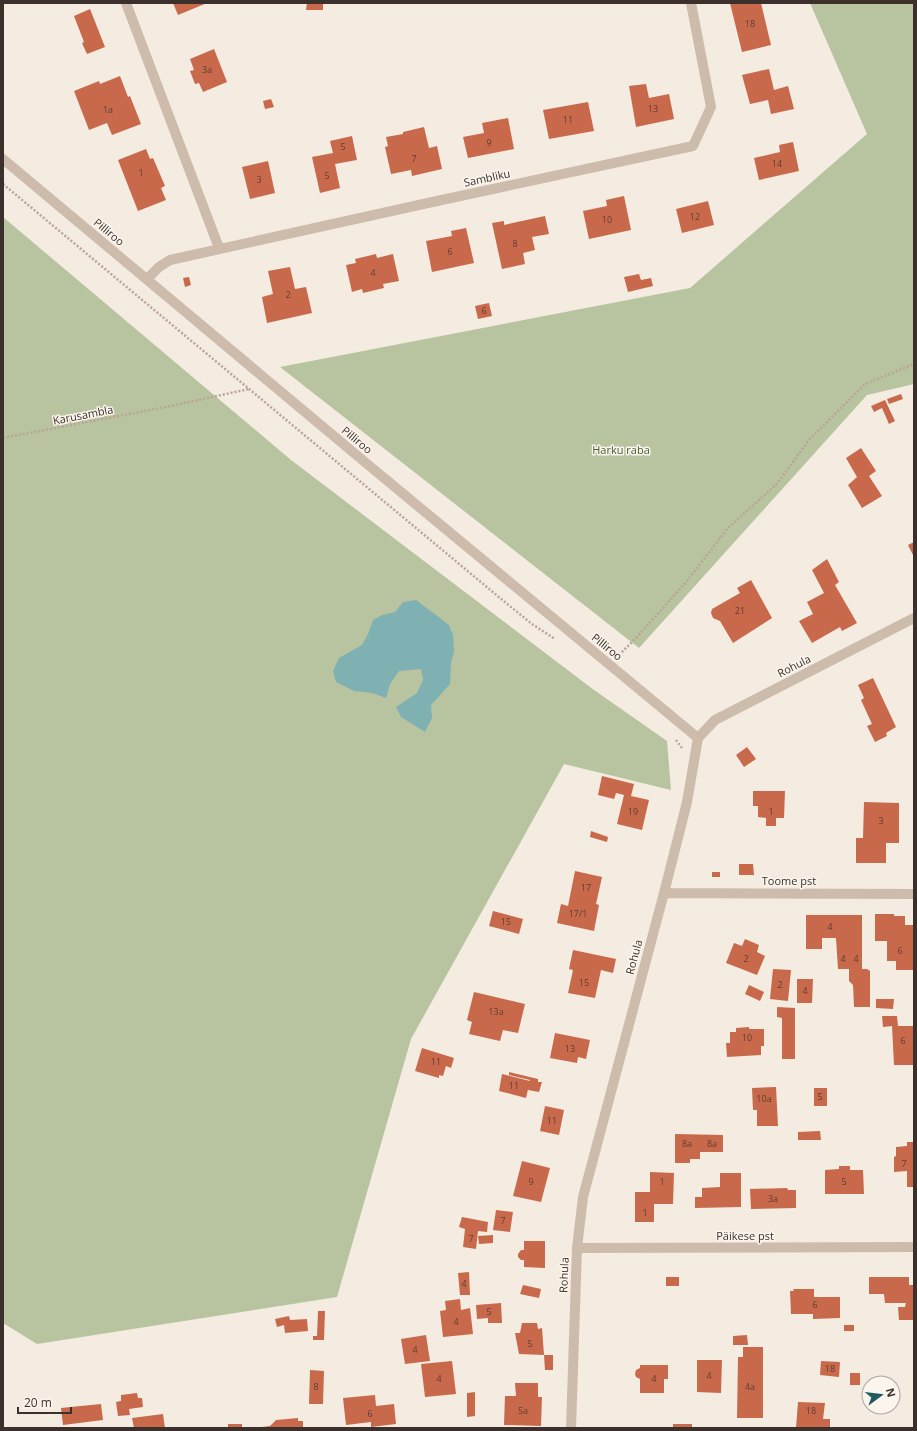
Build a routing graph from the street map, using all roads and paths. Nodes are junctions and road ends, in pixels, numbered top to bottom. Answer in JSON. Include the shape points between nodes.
{"nodes":[{"id":1,"x":126,"y":3,"type":"edge"},
{"id":2,"x":691,"y":3,"type":"edge"},
{"id":3,"x":3,"y":159,"type":"edge"},
{"id":4,"x":3,"y":184,"type":"edge"},
{"id":5,"x":220,"y":248,"type":"junction"},
{"id":6,"x":146,"y":279,"type":"junction"},
{"id":7,"x":914,"y":364,"type":"edge"},
{"id":8,"x":249,"y":389,"type":"junction"},
{"id":9,"x":3,"y":438,"type":"edge"},
{"id":10,"x":914,"y":618,"type":"edge"},
{"id":11,"x":557,"y":640,"type":"dead end"},
{"id":12,"x":610,"y":664,"type":"junction"},
{"id":13,"x":670,"y":735,"type":"dead end"},
{"id":14,"x":698,"y":738,"type":"junction"},
{"id":15,"x":693,"y":765,"type":"junction"},
{"id":16,"x":664,"y":893,"type":"junction"},
{"id":17,"x":914,"y":894,"type":"edge"},
{"id":18,"x":914,"y":1247,"type":"edge"},
{"id":19,"x":577,"y":1248,"type":"junction"},
{"id":20,"x":571,"y":1428,"type":"edge"}],
"edges":[{"from":1,"to":5,"type":"street"},
{"from":2,"to":5,"type":"street","name":"Sambliku","via":[[711,106],[693,146]]},
{"from":3,"to":6,"type":"street","name":"Pilliroo"},
{"from":4,"to":8,"type":"path"},
{"from":5,"to":6,"type":"street","name":"Sambliku","via":[[170,260]]},
{"from":6,"to":12,"type":"street","name":"Pilliroo"},
{"from":7,"to":12,"type":"path","via":[[865,384],[809,440],[776,485],[728,528],[686,581]]},
{"from":8,"to":9,"type":"path","name":"Karusambla"},
{"from":8,"to":11,"type":"path","via":[[532,624]]},
{"from":10,"to":14,"type":"street","name":"Rohula","via":[[715,720]]},
{"from":12,"to":14,"type":"street","name":"Pilliroo"},
{"from":13,"to":15,"type":"path","via":[[677,740],[682,749],[682,763]]},
{"from":14,"to":15,"type":"street","name":"Rohula"},
{"from":15,"to":16,"type":"street","name":"Rohula","via":[[687,802]]},
{"from":16,"to":17,"type":"street","name":"Toome pst"},
{"from":16,"to":19,"type":"street","name":"Rohula","via":[[583,1197]]},
{"from":18,"to":19,"type":"street","name":"Päikese pst"},
{"from":19,"to":20,"type":"street","name":"Rohula"}]}
